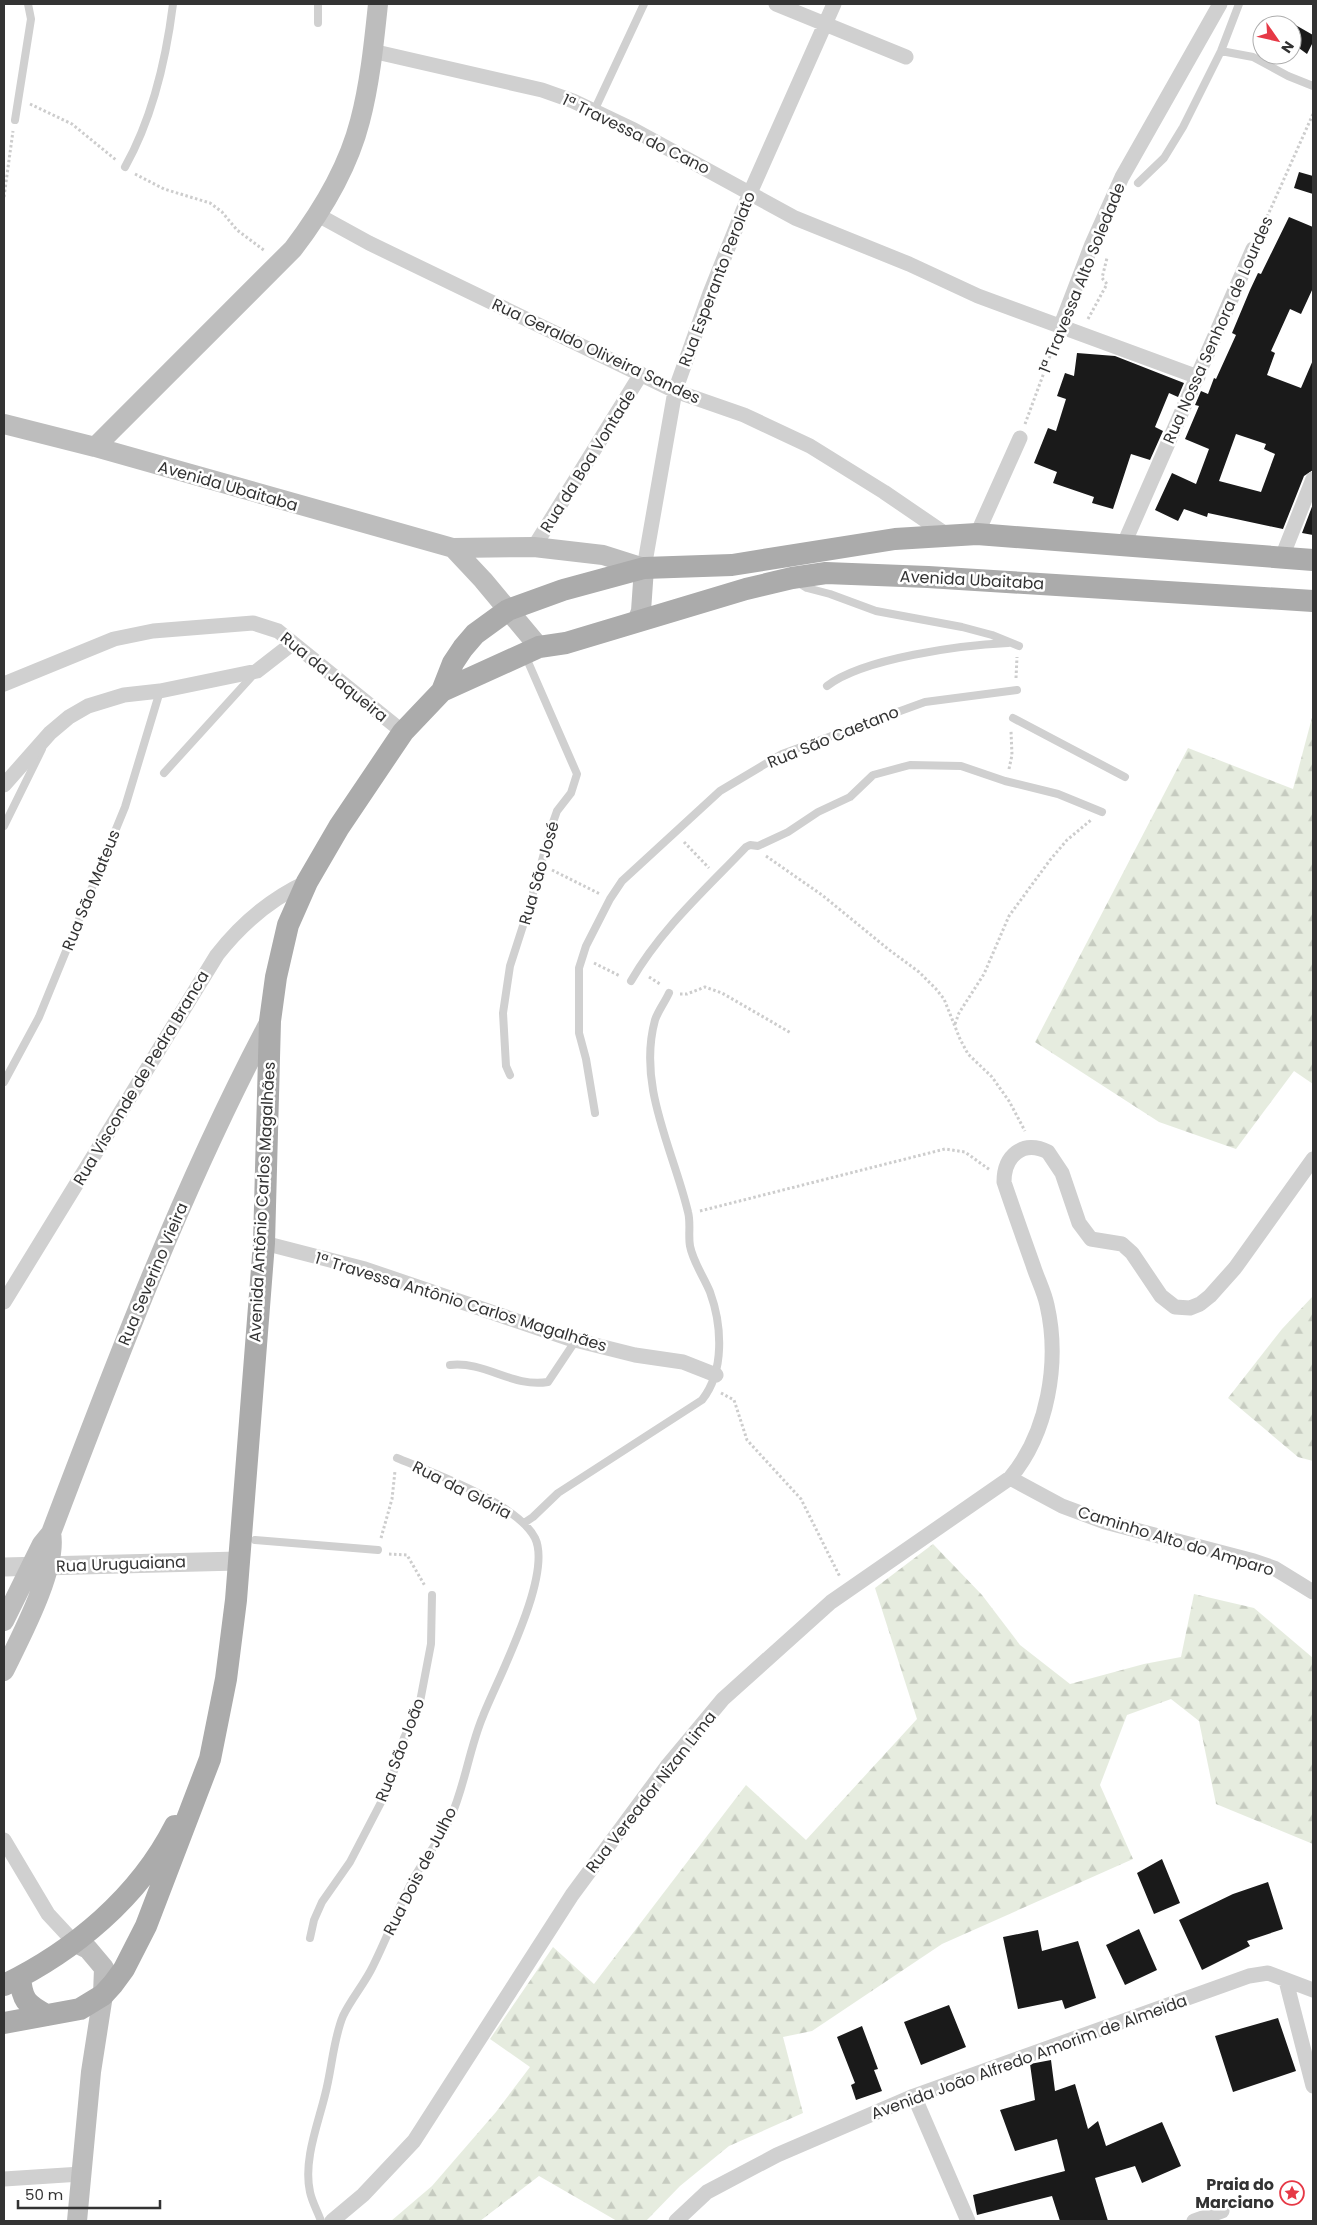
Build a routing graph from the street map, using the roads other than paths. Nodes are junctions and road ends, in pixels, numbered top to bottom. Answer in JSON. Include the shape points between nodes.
{"nodes":[{"id":1,"x":28,"y":4,"type":"edge"},
{"id":2,"x":173,"y":4,"type":"edge"},
{"id":3,"x":318,"y":4,"type":"edge"},
{"id":4,"x":378,"y":4,"type":"edge"},
{"id":5,"x":644,"y":4,"type":"edge"},
{"id":6,"x":776,"y":4,"type":"edge"},
{"id":7,"x":834,"y":4,"type":"edge"},
{"id":8,"x":1220,"y":4,"type":"edge"},
{"id":9,"x":1239,"y":4,"type":"edge"},
{"id":10,"x":318,"y":23,"type":"dead end"},
{"id":11,"x":826,"y":24,"type":"junction"},
{"id":12,"x":1221,"y":51,"type":"junction"},
{"id":13,"x":372,"y":52,"type":"junction"},
{"id":14,"x":906,"y":57,"type":"dead end"},
{"id":15,"x":1313,"y":86,"type":"edge"},
{"id":16,"x":594,"y":111,"type":"junction"},
{"id":17,"x":15,"y":120,"type":"road end"},
{"id":18,"x":125,"y":167,"type":"road end"},
{"id":19,"x":1138,"y":183,"type":"dead end"},
{"id":20,"x":750,"y":193,"type":"junction"},
{"id":21,"x":318,"y":215,"type":"junction"},
{"id":22,"x":1253,"y":249,"type":"road end"},
{"id":23,"x":1061,"y":325,"type":"junction"},
{"id":24,"x":641,"y":374,"type":"junction"},
{"id":25,"x":1198,"y":377,"type":"junction"},
{"id":26,"x":675,"y":391,"type":"junction"},
{"id":27,"x":4,"y":424,"type":"edge"},
{"id":28,"x":1020,"y":438,"type":"road end"},
{"id":29,"x":95,"y":447,"type":"junction"},
{"id":30,"x":1313,"y":479,"type":"edge"},
{"id":31,"x":978,"y":534,"type":"junction"},
{"id":32,"x":947,"y":535,"type":"junction"},
{"id":33,"x":1123,"y":546,"type":"junction"},
{"id":34,"x":534,"y":547,"type":"junction"},
{"id":35,"x":453,"y":548,"type":"junction"},
{"id":36,"x":1282,"y":557,"type":"junction"},
{"id":37,"x":1313,"y":560,"type":"edge"},
{"id":38,"x":644,"y":568,"type":"junction"},
{"id":39,"x":792,"y":578,"type":"junction"},
{"id":40,"x":1313,"y":601,"type":"edge"},
{"id":41,"x":508,"y":610,"type":"junction"},
{"id":42,"x":637,"y":622,"type":"junction"},
{"id":43,"x":1010,"y":642,"type":"junction"},
{"id":44,"x":293,"y":643,"type":"junction"},
{"id":45,"x":1019,"y":646,"type":"dead end"},
{"id":46,"x":532,"y":650,"type":"junction"},
{"id":47,"x":256,"y":671,"type":"junction"},
{"id":48,"x":4,"y":684,"type":"edge"},
{"id":49,"x":828,"y":686,"type":"dead end"},
{"id":50,"x":1017,"y":690,"type":"dead end"},
{"id":51,"x":160,"y":691,"type":"junction"},
{"id":52,"x":442,"y":691,"type":"junction"},
{"id":53,"x":1013,"y":718,"type":"dead end"},
{"id":54,"x":403,"y":732,"type":"junction"},
{"id":55,"x":50,"y":734,"type":"junction"},
{"id":56,"x":164,"y":773,"type":"dead end"},
{"id":57,"x":1124,"y":777,"type":"dead end"},
{"id":58,"x":4,"y":785,"type":"edge"},
{"id":59,"x":1102,"y":812,"type":"road end"},
{"id":60,"x":4,"y":826,"type":"edge"},
{"id":61,"x":307,"y":882,"type":"junction"},
{"id":62,"x":631,"y":981,"type":"road end"},
{"id":63,"x":669,"y":993,"type":"road end"},
{"id":64,"x":270,"y":1021,"type":"junction"},
{"id":65,"x":510,"y":1075,"type":"dead end"},
{"id":66,"x":4,"y":1082,"type":"edge"},
{"id":67,"x":595,"y":1113,"type":"dead end"},
{"id":68,"x":1313,"y":1159,"type":"edge"},
{"id":69,"x":264,"y":1243,"type":"junction"},
{"id":70,"x":4,"y":1302,"type":"edge"},
{"id":71,"x":576,"y":1340,"type":"junction"},
{"id":72,"x":450,"y":1365,"type":"dead end"},
{"id":73,"x":714,"y":1382,"type":"junction"},
{"id":74,"x":397,"y":1458,"type":"road end"},
{"id":75,"x":1010,"y":1478,"type":"junction"},
{"id":76,"x":524,"y":1523,"type":"junction"},
{"id":77,"x":255,"y":1540,"type":"dead end"},
{"id":78,"x":378,"y":1550,"type":"road end"},
{"id":79,"x":238,"y":1561,"type":"junction"},
{"id":80,"x":4,"y":1567,"type":"edge"},
{"id":81,"x":39,"y":1567,"type":"junction"},
{"id":82,"x":1313,"y":1592,"type":"edge"},
{"id":83,"x":432,"y":1595,"type":"road end"},
{"id":84,"x":4,"y":1621,"type":"edge"},
{"id":85,"x":4,"y":1671,"type":"edge"},
{"id":86,"x":210,"y":1758,"type":"junction"},
{"id":87,"x":4,"y":1840,"type":"edge"},
{"id":88,"x":310,"y":1938,"type":"dead end"},
{"id":89,"x":74,"y":1942,"type":"junction"},
{"id":90,"x":12,"y":1981,"type":"edge"},
{"id":91,"x":1286,"y":1981,"type":"junction"},
{"id":92,"x":1313,"y":1990,"type":"edge"},
{"id":93,"x":103,"y":1995,"type":"junction"},
{"id":94,"x":46,"y":2015,"type":"junction"},
{"id":95,"x":4,"y":2023,"type":"edge"},
{"id":96,"x":1313,"y":2086,"type":"edge"},
{"id":97,"x":914,"y":2096,"type":"junction"},
{"id":98,"x":81,"y":2174,"type":"junction"},
{"id":99,"x":4,"y":2179,"type":"edge"},
{"id":100,"x":1222,"y":2211,"type":"dead end"},
{"id":101,"x":77,"y":2221,"type":"edge"},
{"id":102,"x":321,"y":2221,"type":"edge"},
{"id":103,"x":332,"y":2221,"type":"edge"},
{"id":104,"x":676,"y":2221,"type":"edge"},
{"id":105,"x":968,"y":2221,"type":"edge"},
{"id":106,"x":1194,"y":2221,"type":"edge"}],
"edges":[{"from":1,"to":17,"type":"lane","via":[[31,19]]},
{"from":2,"to":18,"type":"lane","via":[[152,110]]},
{"from":3,"to":10,"type":"lane"},
{"from":4,"to":13,"type":"main road"},
{"from":5,"to":16,"type":"lane"},
{"from":6,"to":11,"type":"street"},
{"from":7,"to":11,"type":"street","name":"Rua Esperanto Perolato"},
{"from":8,"to":23,"type":"street","name":"1ª Travessa Alto Soledade","via":[[1122,176]]},
{"from":9,"to":12,"type":"lane"},
{"from":11,"to":14,"type":"street"},
{"from":11,"to":20,"type":"street","name":"Rua Esperanto Perolato"},
{"from":12,"to":15,"type":"lane","via":[[1253,57]]},
{"from":12,"to":19,"type":"lane","via":[[1164,158]]},
{"from":13,"to":16,"type":"street","name":"1ª Travessa do Cano","via":[[542,90]]},
{"from":13,"to":21,"type":"main road","via":[[360,122],[340,173]]},
{"from":16,"to":20,"type":"street","name":"1ª Travessa do Cano"},
{"from":20,"to":23,"type":"street","name":"1ª Travessa do Cano","via":[[795,218],[978,296]]},
{"from":20,"to":26,"type":"street","name":"Rua Esperanto Perolato"},
{"from":21,"to":24,"type":"street","name":"Rua Geraldo Oliveira Sandes","via":[[369,243]]},
{"from":21,"to":29,"type":"main road","via":[[293,249]]},
{"from":22,"to":25,"type":"street","name":"Rua Nossa Senhora de Lourdes"},
{"from":23,"to":25,"type":"street","name":"1ª Travessa do Cano"},
{"from":24,"to":26,"type":"street","name":"Rua Geraldo Oliveira Sandes"},
{"from":24,"to":34,"type":"street","name":"Rua da Boa Vontade"},
{"from":25,"to":33,"type":"street","name":"Rua Nossa Senhora de Lourdes"},
{"from":26,"to":32,"type":"street","name":"Rua Geraldo Oliveira Sandes","via":[[744,415],[810,446]]},
{"from":26,"to":38,"type":"street","name":"Rua Esperanto Perolato"},
{"from":27,"to":29,"type":"main road","name":"Avenida Ubaitaba"},
{"from":28,"to":31,"type":"street"},
{"from":29,"to":35,"type":"main road","name":"Avenida Ubaitaba"},
{"from":30,"to":36,"type":"street"},
{"from":31,"to":32,"type":"main road","name":"Avenida Ubaitaba"},
{"from":31,"to":33,"type":"main road","name":"Avenida Ubaitaba"},
{"from":32,"to":38,"type":"main road","name":"Avenida Ubaitaba","via":[[895,539],[732,565]]},
{"from":33,"to":36,"type":"main road","name":"Avenida Ubaitaba"},
{"from":34,"to":35,"type":"main road","name":"Avenida Ubaitaba"},
{"from":34,"to":38,"type":"main road","name":"Avenida Ubaitaba","via":[[603,555]]},
{"from":35,"to":41,"type":"main road"},
{"from":36,"to":37,"type":"main road","name":"Avenida Ubaitaba"},
{"from":38,"to":41,"type":"main road","name":"Avenida Ubaitaba","via":[[563,590]]},
{"from":38,"to":42,"type":"main road","via":[[641,611]]},
{"from":39,"to":40,"type":"main road","name":"Avenida Ubaitaba","via":[[826,573],[928,577]]},
{"from":39,"to":42,"type":"main road","name":"Avenida Ubaitaba"},
{"from":39,"to":43,"type":"lane","via":[[807,588],[876,611],[962,627]]},
{"from":41,"to":46,"type":"main road"},
{"from":41,"to":52,"type":"main road","name":"Avenida Antônio Carlos Magalhães","via":[[475,634],[463,648],[452,663]]},
{"from":42,"to":46,"type":"main road","name":"Avenida Ubaitaba"},
{"from":43,"to":45,"type":"lane"},
{"from":43,"to":49,"type":"lane","via":[[957,647],[895,659],[840,677]]},
{"from":44,"to":47,"type":"street"},
{"from":44,"to":48,"type":"street","name":"Rua da Jaqueira","via":[[278,631],[253,622],[153,631],[114,639]]},
{"from":44,"to":54,"type":"street","name":"Rua da Jaqueira"},
{"from":46,"to":52,"type":"main road","name":"Avenida Antônio Carlos Magalhães"},
{"from":46,"to":65,"type":"lane","name":"Rua São José","via":[[577,774],[571,793],[557,812],[510,966],[503,1014],[506,1066]]},
{"from":47,"to":51,"type":"street"},
{"from":47,"to":56,"type":"lane"},
{"from":50,"to":67,"type":"lane","name":"Rua São Caetano","via":[[925,702],[764,763],[720,791],[622,880],[586,946],[579,968],[579,1033]]},
{"from":51,"to":55,"type":"street","via":[[124,695],[88,706]]},
{"from":51,"to":66,"type":"lane","name":"Rua São Mateus","via":[[125,807],[39,1017]]},
{"from":52,"to":54,"type":"main road","name":"Avenida Antônio Carlos Magalhães"},
{"from":53,"to":57,"type":"lane"},
{"from":54,"to":61,"type":"main road","name":"Avenida Antônio Carlos Magalhães","via":[[339,826]]},
{"from":55,"to":58,"type":"street"},
{"from":55,"to":60,"type":"lane"},
{"from":59,"to":62,"type":"lane","via":[[1058,794],[961,766],[910,765],[873,775],[850,797],[818,812],[788,832],[758,846],[750,845],[676,919]]},
{"from":61,"to":64,"type":"main road","name":"Avenida Antônio Carlos Magalhães","via":[[288,925]]},
{"from":61,"to":70,"type":"street","name":"Rua Visconde de Pedra Branca","via":[[259,910],[217,955]]},
{"from":63,"to":73,"type":"lane","via":[[656,1018],[649,1048],[650,1075],[670,1157],[689,1214],[690,1246],[710,1292],[719,1326]]},
{"from":64,"to":69,"type":"main road","name":"Avenida Antônio Carlos Magalhães"},
{"from":64,"to":81,"type":"main road","name":"Rua Severino Vieira","via":[[218,1123],[132,1322],[51,1532],[42,1544]]},
{"from":68,"to":75,"type":"street","name":"Rua Vereador Nizan Lima","via":[[1235,1268],[1210,1296],[1190,1308],[1175,1307],[1161,1296],[1132,1252],[1122,1244],[1091,1239],[1079,1223],[1057,1166],[1048,1152],[1033,1147],[1022,1150],[1007,1161],[1004,1182],[1047,1304],[1052,1342],[1051,1378],[1037,1431],[1021,1465]]},
{"from":69,"to":71,"type":"street","name":"1ª Travessa Antônio Carlos Magalhães","via":[[365,1269]]},
{"from":69,"to":79,"type":"main road","name":"Avenida Antônio Carlos Magalhães"},
{"from":71,"to":72,"type":"lane","via":[[548,1382],[538,1384],[466,1364]]},
{"from":71,"to":73,"type":"street","name":"1ª Travessa Antônio Carlos Magalhães","via":[[635,1355],[683,1362]]},
{"from":73,"to":76,"type":"lane","name":"Rua da Glória","via":[[702,1400],[682,1415],[558,1493]]},
{"from":74,"to":76,"type":"lane","name":"Rua da Glória","via":[[476,1493]]},
{"from":75,"to":82,"type":"street","name":"Caminho Alto do Amparo","via":[[1062,1506],[1105,1522],[1254,1560],[1274,1568]]},
{"from":75,"to":103,"type":"street","name":"Rua Vereador Nizan Lima","via":[[831,1602],[723,1699],[668,1765],[572,1895],[414,2141],[363,2195]]},
{"from":76,"to":102,"type":"lane","name":"Rua Dois de Julho","via":[[540,1550],[529,1605],[482,1717],[450,1819],[414,1878],[373,1967],[344,2015],[338,2032],[309,2175],[310,2192]]},
{"from":77,"to":78,"type":"lane"},
{"from":79,"to":81,"type":"street","name":"Rua Uruguaiana"},
{"from":79,"to":86,"type":"main road","name":"Avenida Antônio Carlos Magalhães","via":[[226,1679]]},
{"from":80,"to":81,"type":"street","name":"Rua Uruguaiana"},
{"from":81,"to":84,"type":"main road","name":"Rua Severino Vieira"},
{"from":81,"to":85,"type":"main road","name":"Rua Severino Vieira","via":[[36,1602]]},
{"from":83,"to":88,"type":"lane","name":"Rua São João","via":[[432,1644],[419,1707],[404,1738],[388,1788],[350,1862],[322,1902]]},
{"from":86,"to":89,"type":"main road","name":"Avenida Antônio Carlos Magalhães","via":[[169,1838],[140,1878],[105,1918]]},
{"from":86,"to":93,"type":"main road","name":"Avenida Antônio Carlos Magalhães","via":[[146,1926],[124,1969]]},
{"from":87,"to":89,"type":"street","via":[[48,1914]]},
{"from":89,"to":90,"type":"main road","name":"Avenida Antônio Carlos Magalhães"},
{"from":89,"to":93,"type":"main road","via":[[88,1949],[104,1968]]},
{"from":90,"to":94,"type":"main road","via":[[26,2001]]},
{"from":91,"to":92,"type":"street","name":"Avenida João Alfredo Amorim de Almeida"},
{"from":91,"to":96,"type":"street"},
{"from":91,"to":97,"type":"street","name":"Avenida João Alfredo Amorim de Almeida","via":[[1268,1974],[1249,1976]]},
{"from":93,"to":94,"type":"main road","name":"Avenida Antônio Carlos Magalhães","via":[[80,2009]]},
{"from":93,"to":98,"type":"main road","via":[[91,2072]]},
{"from":94,"to":95,"type":"main road","name":"Avenida Antônio Carlos Magalhães"},
{"from":97,"to":104,"type":"street","name":"Avenida João Alfredo Amorim de Almeida","via":[[736,2175],[706,2192]]},
{"from":97,"to":105,"type":"street"},
{"from":98,"to":99,"type":"street"},
{"from":98,"to":101,"type":"main road"},
{"from":100,"to":106,"type":"street"}]}
